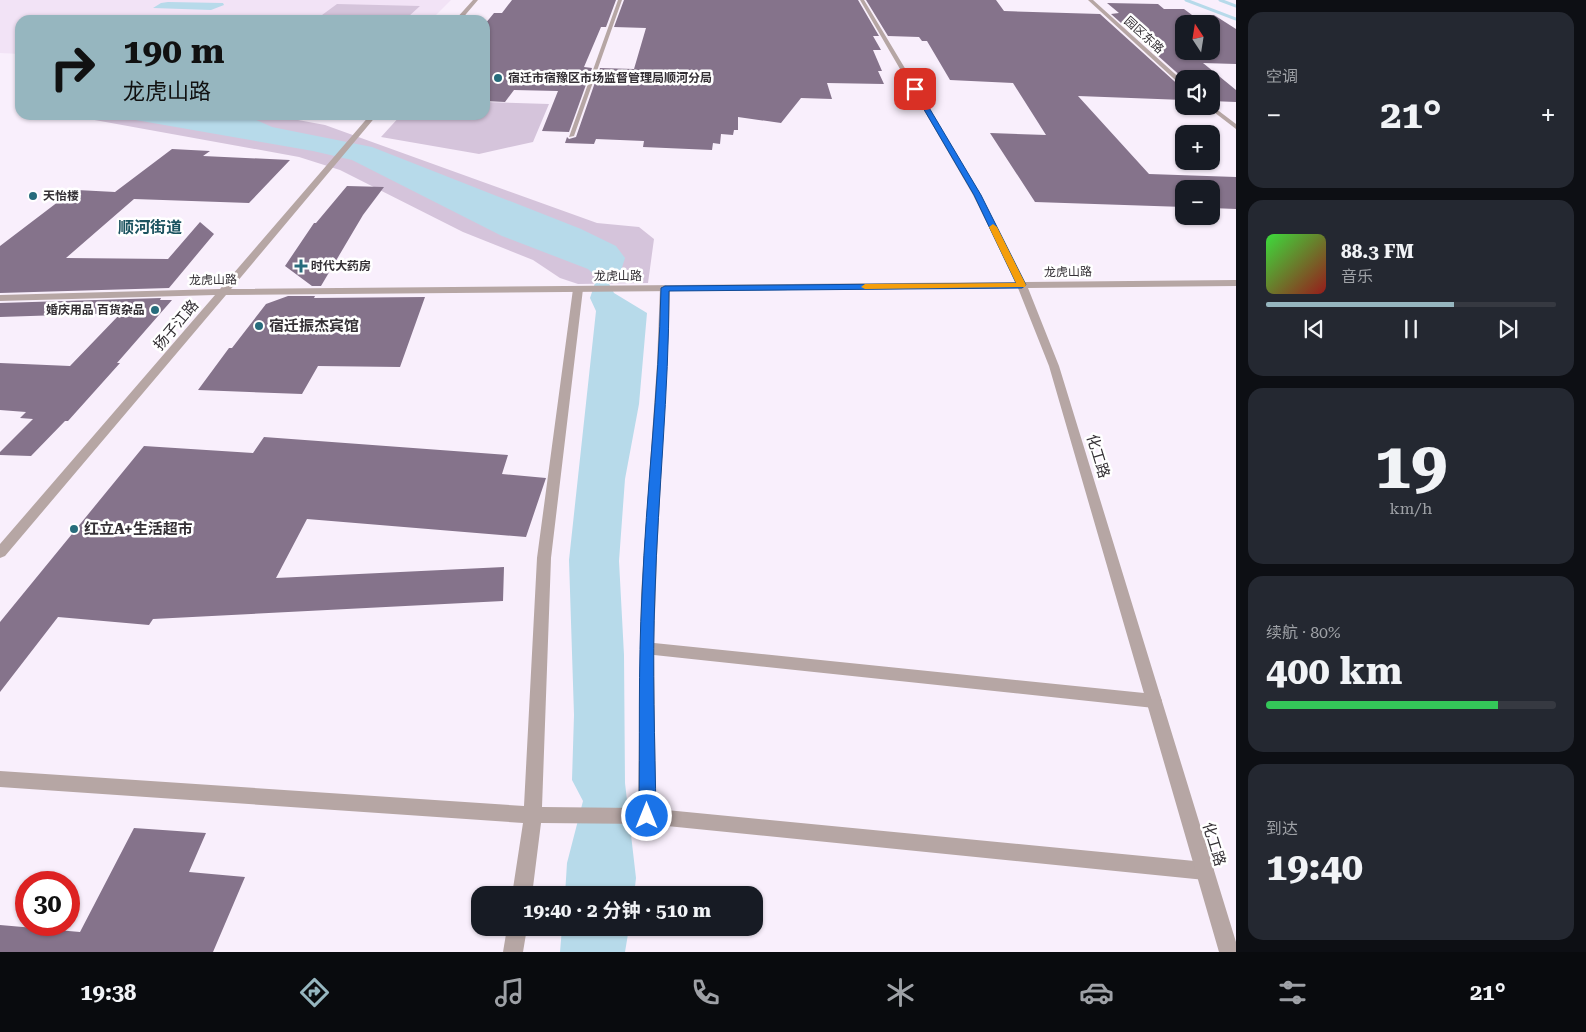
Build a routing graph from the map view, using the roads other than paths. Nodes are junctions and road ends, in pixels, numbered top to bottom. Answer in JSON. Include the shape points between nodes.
{"nodes":[{"id":1,"x":476,"y":0,"type":"edge"},
{"id":2,"x":620,"y":0,"type":"edge"},
{"id":3,"x":862,"y":0,"type":"edge"},
{"id":4,"x":1090,"y":0,"type":"edge"},
{"id":5,"x":462,"y":15,"type":"edge"},
{"id":6,"x":1175,"y":78,"type":"edge"},
{"id":7,"x":1220,"y":115,"type":"edge"},
{"id":8,"x":370,"y":120,"type":"edge"},
{"id":9,"x":1236,"y":127,"type":"edge"},
{"id":10,"x":571,"y":136,"type":"dead end"},
{"id":11,"x":1236,"y":283,"type":"edge"},
{"id":12,"x":1022,"y":285,"type":"junction"},
{"id":13,"x":665,"y":288,"type":"junction"},
{"id":14,"x":578,"y":289,"type":"junction"},
{"id":15,"x":223,"y":292,"type":"junction"},
{"id":16,"x":0,"y":298,"type":"edge"},
{"id":17,"x":0,"y":553,"type":"edge"},
{"id":18,"x":648,"y":648,"type":"junction"},
{"id":19,"x":1154,"y":701,"type":"junction"},
{"id":20,"x":0,"y":779,"type":"edge"},
{"id":21,"x":534,"y":814,"type":"junction"},
{"id":22,"x":647,"y":816,"type":"junction"},
{"id":23,"x":1205,"y":872,"type":"junction"},
{"id":24,"x":523,"y":886,"type":"edge"},
{"id":25,"x":516,"y":936,"type":"edge"},
{"id":26,"x":513,"y":952,"type":"edge"},
{"id":27,"x":1229,"y":952,"type":"edge"}],
"edges":[{"from":1,"to":5,"type":"street"},
{"from":2,"to":10,"type":"street"},
{"from":3,"to":12,"type":"street","name":"化工路","via":[[977,195]]},
{"from":4,"to":6,"type":"street","name":"园区东路"},
{"from":7,"to":9,"type":"street"},
{"from":8,"to":15,"type":"street","name":"扬子江路"},
{"from":11,"to":12,"type":"street","name":"龙虎山路"},
{"from":12,"to":13,"type":"street","name":"龙虎山路"},
{"from":12,"to":19,"type":"street","name":"化工路","via":[[1054,366]]},
{"from":13,"to":14,"type":"street","name":"龙虎山路"},
{"from":13,"to":18,"type":"street"},
{"from":14,"to":15,"type":"street","name":"龙虎山路"},
{"from":14,"to":21,"type":"street","via":[[544,558]]},
{"from":15,"to":16,"type":"street","name":"龙虎山路"},
{"from":15,"to":17,"type":"street","name":"扬子江路"},
{"from":18,"to":19,"type":"street"},
{"from":18,"to":22,"type":"street"},
{"from":19,"to":23,"type":"street","name":"化工路"},
{"from":20,"to":21,"type":"street"},
{"from":21,"to":22,"type":"street"},
{"from":21,"to":24,"type":"street"},
{"from":22,"to":23,"type":"street"},
{"from":23,"to":27,"type":"street","name":"化工路"},
{"from":25,"to":26,"type":"street"}]}
